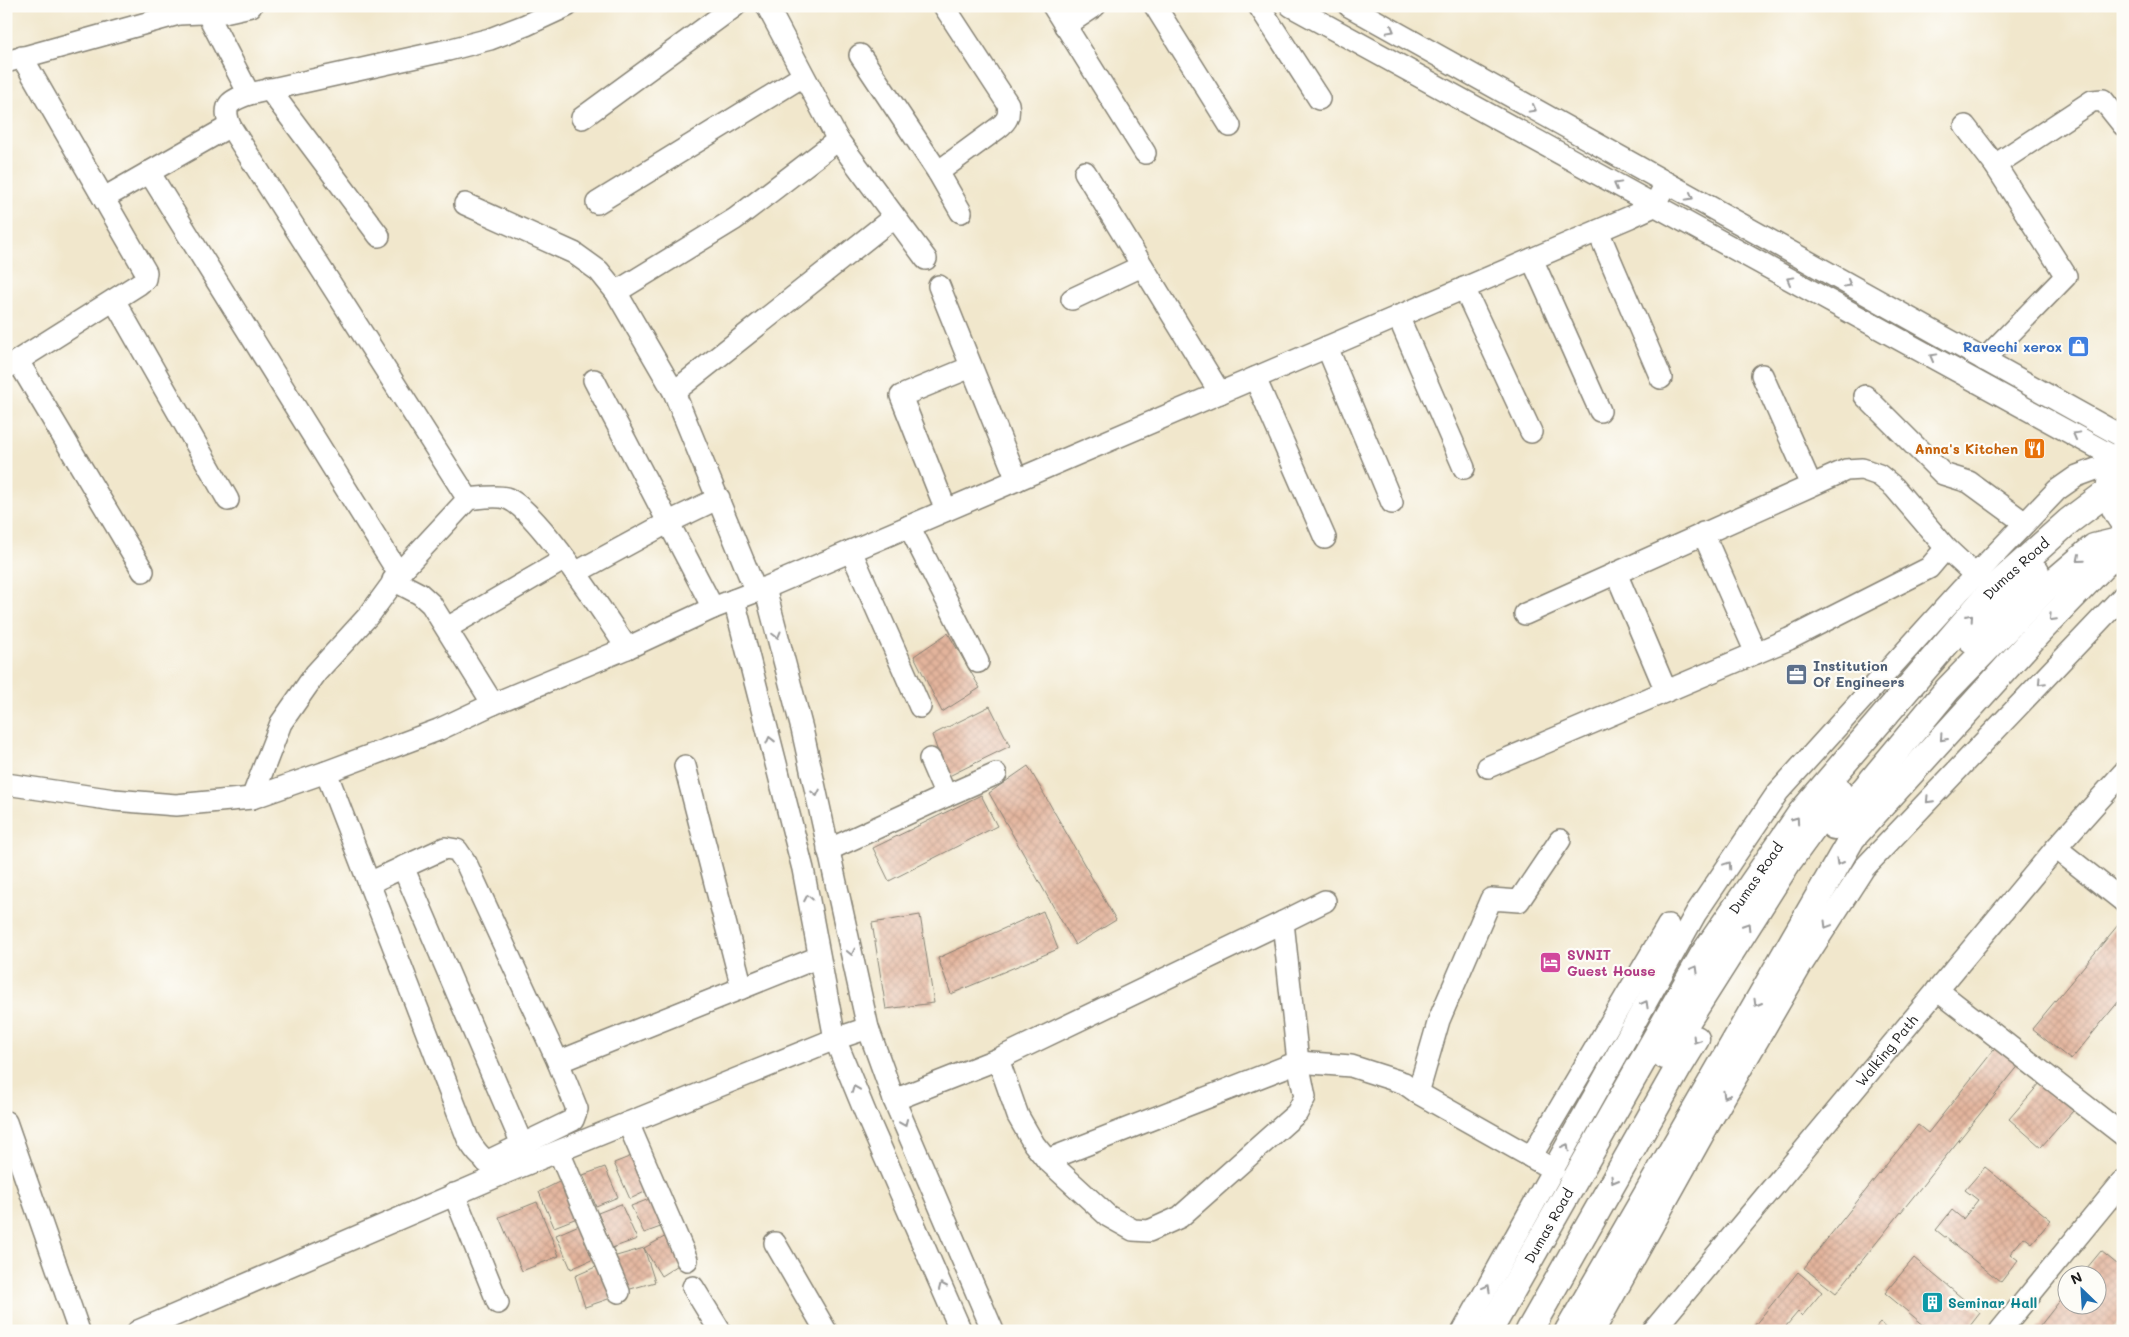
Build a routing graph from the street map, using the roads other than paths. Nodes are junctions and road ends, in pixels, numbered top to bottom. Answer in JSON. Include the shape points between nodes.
{"nodes":[{"id":1,"x":251,"y":6,"type":"edge"},
{"id":2,"x":567,"y":6,"type":"edge"},
{"id":3,"x":735,"y":6,"type":"edge"},
{"id":4,"x":767,"y":6,"type":"edge"},
{"id":5,"x":944,"y":6,"type":"edge"},
{"id":6,"x":1053,"y":6,"type":"edge"},
{"id":7,"x":1095,"y":6,"type":"edge"},
{"id":8,"x":1155,"y":6,"type":"edge"},
{"id":9,"x":1259,"y":6,"type":"edge"},
{"id":10,"x":1291,"y":6,"type":"edge"},
{"id":11,"x":1349,"y":6,"type":"edge"},
{"id":12,"x":217,"y":10,"type":"edge"},
{"id":13,"x":1065,"y":26,"type":"junction"},
{"id":14,"x":860,"y":55,"type":"dead end"},
{"id":15,"x":14,"y":59,"type":"edge"},
{"id":16,"x":803,"y":76,"type":"junction"},
{"id":17,"x":259,"y":92,"type":"junction"},
{"id":18,"x":1319,"y":99,"type":"dead end"},
{"id":19,"x":582,"y":118,"type":"dead end"},
{"id":20,"x":2123,"y":125,"type":"edge"},
{"id":21,"x":230,"y":126,"type":"junction"},
{"id":22,"x":1230,"y":126,"type":"dead end"},
{"id":23,"x":1966,"y":126,"type":"dead end"},
{"id":24,"x":838,"y":140,"type":"junction"},
{"id":25,"x":1145,"y":153,"type":"dead end"},
{"id":26,"x":1995,"y":165,"type":"junction"},
{"id":27,"x":149,"y":172,"type":"junction"},
{"id":28,"x":938,"y":172,"type":"junction"},
{"id":29,"x":1085,"y":172,"type":"dead end"},
{"id":30,"x":1666,"y":183,"type":"junction"},
{"id":31,"x":104,"y":198,"type":"junction"},
{"id":32,"x":597,"y":203,"type":"dead end"},
{"id":33,"x":465,"y":204,"type":"dead end"},
{"id":34,"x":1654,"y":206,"type":"junction"},
{"id":35,"x":961,"y":212,"type":"dead end"},
{"id":36,"x":894,"y":217,"type":"junction"},
{"id":37,"x":1598,"y":231,"type":"junction"},
{"id":38,"x":379,"y":236,"type":"dead end"},
{"id":39,"x":926,"y":259,"type":"dead end"},
{"id":40,"x":1532,"y":259,"type":"junction"},
{"id":41,"x":1142,"y":266,"type":"junction"},
{"id":42,"x":939,"y":286,"type":"dead end"},
{"id":43,"x":1464,"y":288,"type":"junction"},
{"id":44,"x":616,"y":292,"type":"junction"},
{"id":45,"x":1072,"y":299,"type":"dead end"},
{"id":46,"x":114,"y":300,"type":"junction"},
{"id":47,"x":1398,"y":316,"type":"junction"},
{"id":48,"x":1326,"y":347,"type":"junction"},
{"id":49,"x":1984,"y":360,"type":"junction"},
{"id":50,"x":12,"y":365,"type":"edge"},
{"id":51,"x":971,"y":367,"type":"junction"},
{"id":52,"x":1762,"y":374,"type":"dead end"},
{"id":53,"x":1255,"y":378,"type":"junction"},
{"id":54,"x":1661,"y":378,"type":"dead end"},
{"id":55,"x":594,"y":380,"type":"dead end"},
{"id":56,"x":674,"y":392,"type":"junction"},
{"id":57,"x":1220,"y":393,"type":"junction"},
{"id":58,"x":1865,"y":396,"type":"dead end"},
{"id":59,"x":1600,"y":411,"type":"dead end"},
{"id":60,"x":1531,"y":432,"type":"dead end"},
{"id":61,"x":2120,"y":453,"type":"edge"},
{"id":62,"x":1464,"y":468,"type":"dead end"},
{"id":63,"x":1016,"y":480,"type":"junction"},
{"id":64,"x":1811,"y":485,"type":"junction"},
{"id":65,"x":2099,"y":497,"type":"junction"},
{"id":66,"x":719,"y":498,"type":"junction"},
{"id":67,"x":468,"y":499,"type":"junction"},
{"id":68,"x":228,"y":500,"type":"dead end"},
{"id":69,"x":1392,"y":503,"type":"dead end"},
{"id":70,"x":946,"y":510,"type":"junction"},
{"id":71,"x":669,"y":522,"type":"junction"},
{"id":72,"x":2123,"y":522,"type":"edge"},
{"id":73,"x":2025,"y":523,"type":"junction"},
{"id":74,"x":909,"y":526,"type":"junction"},
{"id":75,"x":1703,"y":534,"type":"junction"},
{"id":76,"x":1325,"y":538,"type":"dead end"},
{"id":77,"x":2123,"y":540,"type":"edge"},
{"id":78,"x":2123,"y":545,"type":"edge"},
{"id":79,"x":1946,"y":548,"type":"junction"},
{"id":80,"x":851,"y":551,"type":"junction"},
{"id":81,"x":571,"y":566,"type":"junction"},
{"id":82,"x":142,"y":571,"type":"dead end"},
{"id":83,"x":1616,"y":573,"type":"junction"},
{"id":84,"x":1975,"y":575,"type":"junction"},
{"id":85,"x":396,"y":577,"type":"junction"},
{"id":86,"x":760,"y":590,"type":"junction"},
{"id":87,"x":2123,"y":596,"type":"edge"},
{"id":88,"x":734,"y":600,"type":"junction"},
{"id":89,"x":713,"y":608,"type":"junction"},
{"id":90,"x":1525,"y":614,"type":"dead end"},
{"id":91,"x":447,"y":628,"type":"junction"},
{"id":92,"x":627,"y":648,"type":"junction"},
{"id":93,"x":1756,"y":653,"type":"junction"},
{"id":94,"x":978,"y":662,"type":"dead end"},
{"id":95,"x":1666,"y":691,"type":"junction"},
{"id":96,"x":493,"y":704,"type":"junction"},
{"id":97,"x":920,"y":708,"type":"dead end"},
{"id":98,"x":930,"y":759,"type":"dead end"},
{"id":99,"x":684,"y":766,"type":"dead end"},
{"id":100,"x":1488,"y":767,"type":"dead end"},
{"id":101,"x":326,"y":772,"type":"junction"},
{"id":102,"x":2123,"y":773,"type":"edge"},
{"id":103,"x":996,"y":774,"type":"dead end"},
{"id":104,"x":6,"y":784,"type":"edge"},
{"id":105,"x":946,"y":796,"type":"junction"},
{"id":106,"x":252,"y":798,"type":"junction"},
{"id":107,"x":1560,"y":840,"type":"dead end"},
{"id":108,"x":2056,"y":848,"type":"junction"},
{"id":109,"x":828,"y":850,"type":"junction"},
{"id":110,"x":403,"y":867,"type":"junction"},
{"id":111,"x":369,"y":884,"type":"junction"},
{"id":112,"x":1325,"y":901,"type":"dead end"},
{"id":113,"x":2123,"y":901,"type":"edge"},
{"id":114,"x":1283,"y":922,"type":"junction"},
{"id":115,"x":1668,"y":925,"type":"dead end"},
{"id":116,"x":819,"y":957,"type":"junction"},
{"id":117,"x":742,"y":988,"type":"junction"},
{"id":118,"x":1937,"y":990,"type":"junction"},
{"id":119,"x":868,"y":1028,"type":"junction"},
{"id":120,"x":835,"y":1039,"type":"junction"},
{"id":121,"x":998,"y":1059,"type":"junction"},
{"id":122,"x":558,"y":1062,"type":"junction"},
{"id":123,"x":1298,"y":1062,"type":"junction"},
{"id":124,"x":1418,"y":1093,"type":"junction"},
{"id":125,"x":894,"y":1100,"type":"junction"},
{"id":126,"x":6,"y":1122,"type":"edge"},
{"id":127,"x":628,"y":1122,"type":"junction"},
{"id":128,"x":2123,"y":1134,"type":"edge"},
{"id":129,"x":522,"y":1144,"type":"junction"},
{"id":130,"x":559,"y":1152,"type":"junction"},
{"id":131,"x":1531,"y":1157,"type":"junction"},
{"id":132,"x":1047,"y":1160,"type":"junction"},
{"id":133,"x":486,"y":1162,"type":"junction"},
{"id":134,"x":1554,"y":1170,"type":"junction"},
{"id":135,"x":507,"y":1172,"type":"junction"},
{"id":136,"x":2123,"y":1181,"type":"edge"},
{"id":137,"x":454,"y":1194,"type":"junction"},
{"id":138,"x":775,"y":1243,"type":"dead end"},
{"id":139,"x":687,"y":1260,"type":"dead end"},
{"id":140,"x":693,"y":1287,"type":"dead end"},
{"id":141,"x":619,"y":1292,"type":"dead end"},
{"id":142,"x":498,"y":1303,"type":"dead end"},
{"id":143,"x":79,"y":1331,"type":"edge"},
{"id":144,"x":138,"y":1331,"type":"edge"},
{"id":145,"x":720,"y":1331,"type":"edge"},
{"id":146,"x":826,"y":1331,"type":"edge"},
{"id":147,"x":961,"y":1331,"type":"edge"},
{"id":148,"x":993,"y":1331,"type":"edge"},
{"id":149,"x":1463,"y":1331,"type":"edge"},
{"id":150,"x":1489,"y":1331,"type":"edge"},
{"id":151,"x":1510,"y":1331,"type":"edge"},
{"id":152,"x":1529,"y":1331,"type":"edge"},
{"id":153,"x":1568,"y":1331,"type":"edge"},
{"id":154,"x":1594,"y":1331,"type":"edge"},
{"id":155,"x":1653,"y":1331,"type":"edge"},
{"id":156,"x":2000,"y":1331,"type":"edge"}],
"edges":[{"from":1,"to":12,"type":"street"},
{"from":2,"to":17,"type":"street","via":[[490,39]]},
{"from":3,"to":19,"type":"street"},
{"from":4,"to":16,"type":"street"},
{"from":5,"to":28,"type":"street","via":[[1006,100],[1010,113],[1007,121]]},
{"from":6,"to":13,"type":"street"},
{"from":7,"to":13,"type":"street"},
{"from":8,"to":22,"type":"street"},
{"from":9,"to":18,"type":"street"},
{"from":34,"to":10,"type":"street","one_way":true},
{"from":11,"to":30,"type":"street","one_way":true},
{"from":12,"to":15,"type":"street","via":[[179,14]]},
{"from":12,"to":17,"type":"street"},
{"from":13,"to":25,"type":"street"},
{"from":14,"to":28,"type":"street"},
{"from":15,"to":31,"type":"street"},
{"from":16,"to":24,"type":"street"},
{"from":16,"to":32,"type":"street"},
{"from":17,"to":21,"type":"street","via":[[232,100],[226,113]]},
{"from":17,"to":38,"type":"street"},
{"from":20,"to":26,"type":"street","via":[[2103,100],[2092,101]]},
{"from":21,"to":27,"type":"street"},
{"from":21,"to":67,"type":"street"},
{"from":23,"to":26,"type":"street"},
{"from":24,"to":36,"type":"street"},
{"from":24,"to":44,"type":"street","via":[[735,219]]},
{"from":26,"to":49,"type":"street","via":[[2066,276]]},
{"from":27,"to":31,"type":"street"},
{"from":27,"to":85,"type":"street"},
{"from":28,"to":35,"type":"street"},
{"from":29,"to":41,"type":"street"},
{"from":30,"to":34,"type":"street"},
{"from":30,"to":49,"type":"street","one_way":true},
{"from":31,"to":46,"type":"street","via":[[146,272],[139,284]]},
{"from":33,"to":44,"type":"street","via":[[574,253],[599,272]]},
{"from":34,"to":37,"type":"street"},
{"from":61,"to":34,"type":"street","one_way":true},
{"from":36,"to":39,"type":"street"},
{"from":36,"to":56,"type":"street"},
{"from":37,"to":40,"type":"street"},
{"from":37,"to":54,"type":"street"},
{"from":40,"to":43,"type":"street"},
{"from":40,"to":59,"type":"street"},
{"from":41,"to":45,"type":"street"},
{"from":41,"to":57,"type":"street"},
{"from":42,"to":51,"type":"street"},
{"from":43,"to":47,"type":"street"},
{"from":43,"to":60,"type":"street"},
{"from":44,"to":56,"type":"street"},
{"from":46,"to":50,"type":"street"},
{"from":46,"to":68,"type":"street"},
{"from":47,"to":48,"type":"street"},
{"from":47,"to":62,"type":"street"},
{"from":48,"to":53,"type":"street"},
{"from":48,"to":69,"type":"street"},
{"from":49,"to":61,"type":"street"},
{"from":50,"to":82,"type":"street"},
{"from":51,"to":63,"type":"street"},
{"from":51,"to":70,"type":"street","via":[[901,396]]},
{"from":52,"to":64,"type":"street"},
{"from":53,"to":57,"type":"street"},
{"from":53,"to":76,"type":"street"},
{"from":55,"to":71,"type":"street"},
{"from":56,"to":66,"type":"street"},
{"from":57,"to":63,"type":"street"},
{"from":58,"to":73,"type":"street","via":[[1943,474],[1969,482]]},
{"from":61,"to":65,"type":"main road"},
{"from":61,"to":73,"type":"street","via":[[2066,482]]},
{"from":63,"to":70,"type":"street"},
{"from":64,"to":75,"type":"street"},
{"from":64,"to":79,"type":"street","via":[[1846,470],[1862,469],[1879,475],[1894,487]]},
{"from":65,"to":72,"type":"main road","via":[[2113,507]]},
{"from":150,"to":65,"type":"main road","name":"Dumas Road","one_way":true,"via":[[1703,955],[1801,813],[1993,589]]},
{"from":151,"to":65,"type":"main road","one_way":true,"via":[[1636,1101],[1788,862],[1839,792],[1938,676],[2031,576],[2085,530]]},
{"from":66,"to":71,"type":"street"},
{"from":66,"to":86,"type":"street"},
{"from":67,"to":81,"type":"street","via":[[505,498],[520,506]]},
{"from":67,"to":85,"type":"street"},
{"from":70,"to":74,"type":"street"},
{"from":71,"to":81,"type":"street"},
{"from":71,"to":89,"type":"street"},
{"from":73,"to":84,"type":"street"},
{"from":74,"to":80,"type":"street"},
{"from":74,"to":94,"type":"street"},
{"from":75,"to":83,"type":"street"},
{"from":75,"to":93,"type":"street"},
{"from":77,"to":152,"type":"main road","one_way":true,"via":[[2094,547],[2044,590],[1948,689],[1844,813],[1810,860],[1677,1070]]},
{"from":78,"to":153,"type":"main road","one_way":true,"via":[[2037,634],[1852,838]]},
{"from":79,"to":84,"type":"street"},
{"from":79,"to":93,"type":"street","via":[[1929,568]]},
{"from":80,"to":86,"type":"street"},
{"from":80,"to":97,"type":"street"},
{"from":81,"to":91,"type":"street"},
{"from":81,"to":92,"type":"street"},
{"from":83,"to":90,"type":"street"},
{"from":83,"to":95,"type":"street"},
{"from":134,"to":84,"type":"street","one_way":true,"via":[[1696,913],[1778,792]]},
{"from":85,"to":91,"type":"street","via":[[426,599]]},
{"from":85,"to":106,"type":"street","via":[[370,614],[316,673],[281,723]]},
{"from":86,"to":88,"type":"street"},
{"from":86,"to":109,"type":"street","one_way":true,"via":[[802,729]]},
{"from":87,"to":154,"type":"street","one_way":true,"via":[[1864,868],[1801,966]]},
{"from":88,"to":89,"type":"street"},
{"from":116,"to":88,"type":"street","one_way":true,"via":[[802,869]]},
{"from":89,"to":92,"type":"street"},
{"from":91,"to":96,"type":"street"},
{"from":92,"to":96,"type":"street"},
{"from":93,"to":95,"type":"street"},
{"from":95,"to":100,"type":"street"},
{"from":96,"to":101,"type":"street","via":[[438,730]]},
{"from":98,"to":105,"type":"street"},
{"from":99,"to":117,"type":"street"},
{"from":101,"to":106,"type":"street"},
{"from":101,"to":111,"type":"street"},
{"from":102,"to":108,"type":"street","name":"Walking Path"},
{"from":103,"to":105,"type":"street"},
{"from":104,"to":106,"type":"street","via":[[114,800],[176,805]]},
{"from":105,"to":109,"type":"street"},
{"from":107,"to":124,"type":"street","via":[[1519,901],[1492,899],[1439,1020]]},
{"from":108,"to":113,"type":"street"},
{"from":108,"to":118,"type":"street","name":"Walking Path"},
{"from":109,"to":119,"type":"street","one_way":true},
{"from":110,"to":111,"type":"street"},
{"from":110,"to":122,"type":"street","via":[[445,848],[457,850],[466,863]]},
{"from":110,"to":129,"type":"street"},
{"from":111,"to":133,"type":"street","via":[[468,1138],[475,1152]]},
{"from":112,"to":114,"type":"street"},
{"from":114,"to":121,"type":"street"},
{"from":114,"to":123,"type":"street"},
{"from":115,"to":131,"type":"street"},
{"from":116,"to":117,"type":"street"},
{"from":116,"to":120,"type":"street"},
{"from":117,"to":122,"type":"street"},
{"from":118,"to":128,"type":"street"},
{"from":118,"to":155,"type":"street","name":"Walking Path"},
{"from":119,"to":120,"type":"street"},
{"from":119,"to":125,"type":"street"},
{"from":120,"to":127,"type":"street"},
{"from":147,"to":120,"type":"street","one_way":true},
{"from":121,"to":125,"type":"street"},
{"from":121,"to":132,"type":"street","via":[[1018,1116]]},
{"from":122,"to":129,"type":"street","via":[[577,1109],[574,1120]]},
{"from":123,"to":124,"type":"street","via":[[1351,1066],[1404,1083]]},
{"from":123,"to":132,"type":"street"},
{"from":123,"to":132,"type":"street","via":[[1305,1097],[1297,1113],[1180,1218],[1149,1231],[1133,1230],[1108,1216]]},
{"from":124,"to":131,"type":"street"},
{"from":125,"to":148,"type":"street","one_way":true},
{"from":126,"to":143,"type":"street"},
{"from":127,"to":130,"type":"street"},
{"from":127,"to":139,"type":"street"},
{"from":129,"to":133,"type":"street"},
{"from":130,"to":135,"type":"street"},
{"from":130,"to":141,"type":"street"},
{"from":131,"to":134,"type":"street"},
{"from":133,"to":135,"type":"street"},
{"from":149,"to":134,"type":"street","one_way":true},
{"from":135,"to":137,"type":"street"},
{"from":136,"to":156,"type":"street"},
{"from":137,"to":142,"type":"street"},
{"from":137,"to":144,"type":"street"},
{"from":138,"to":146,"type":"street"},
{"from":140,"to":145,"type":"street"}]}
